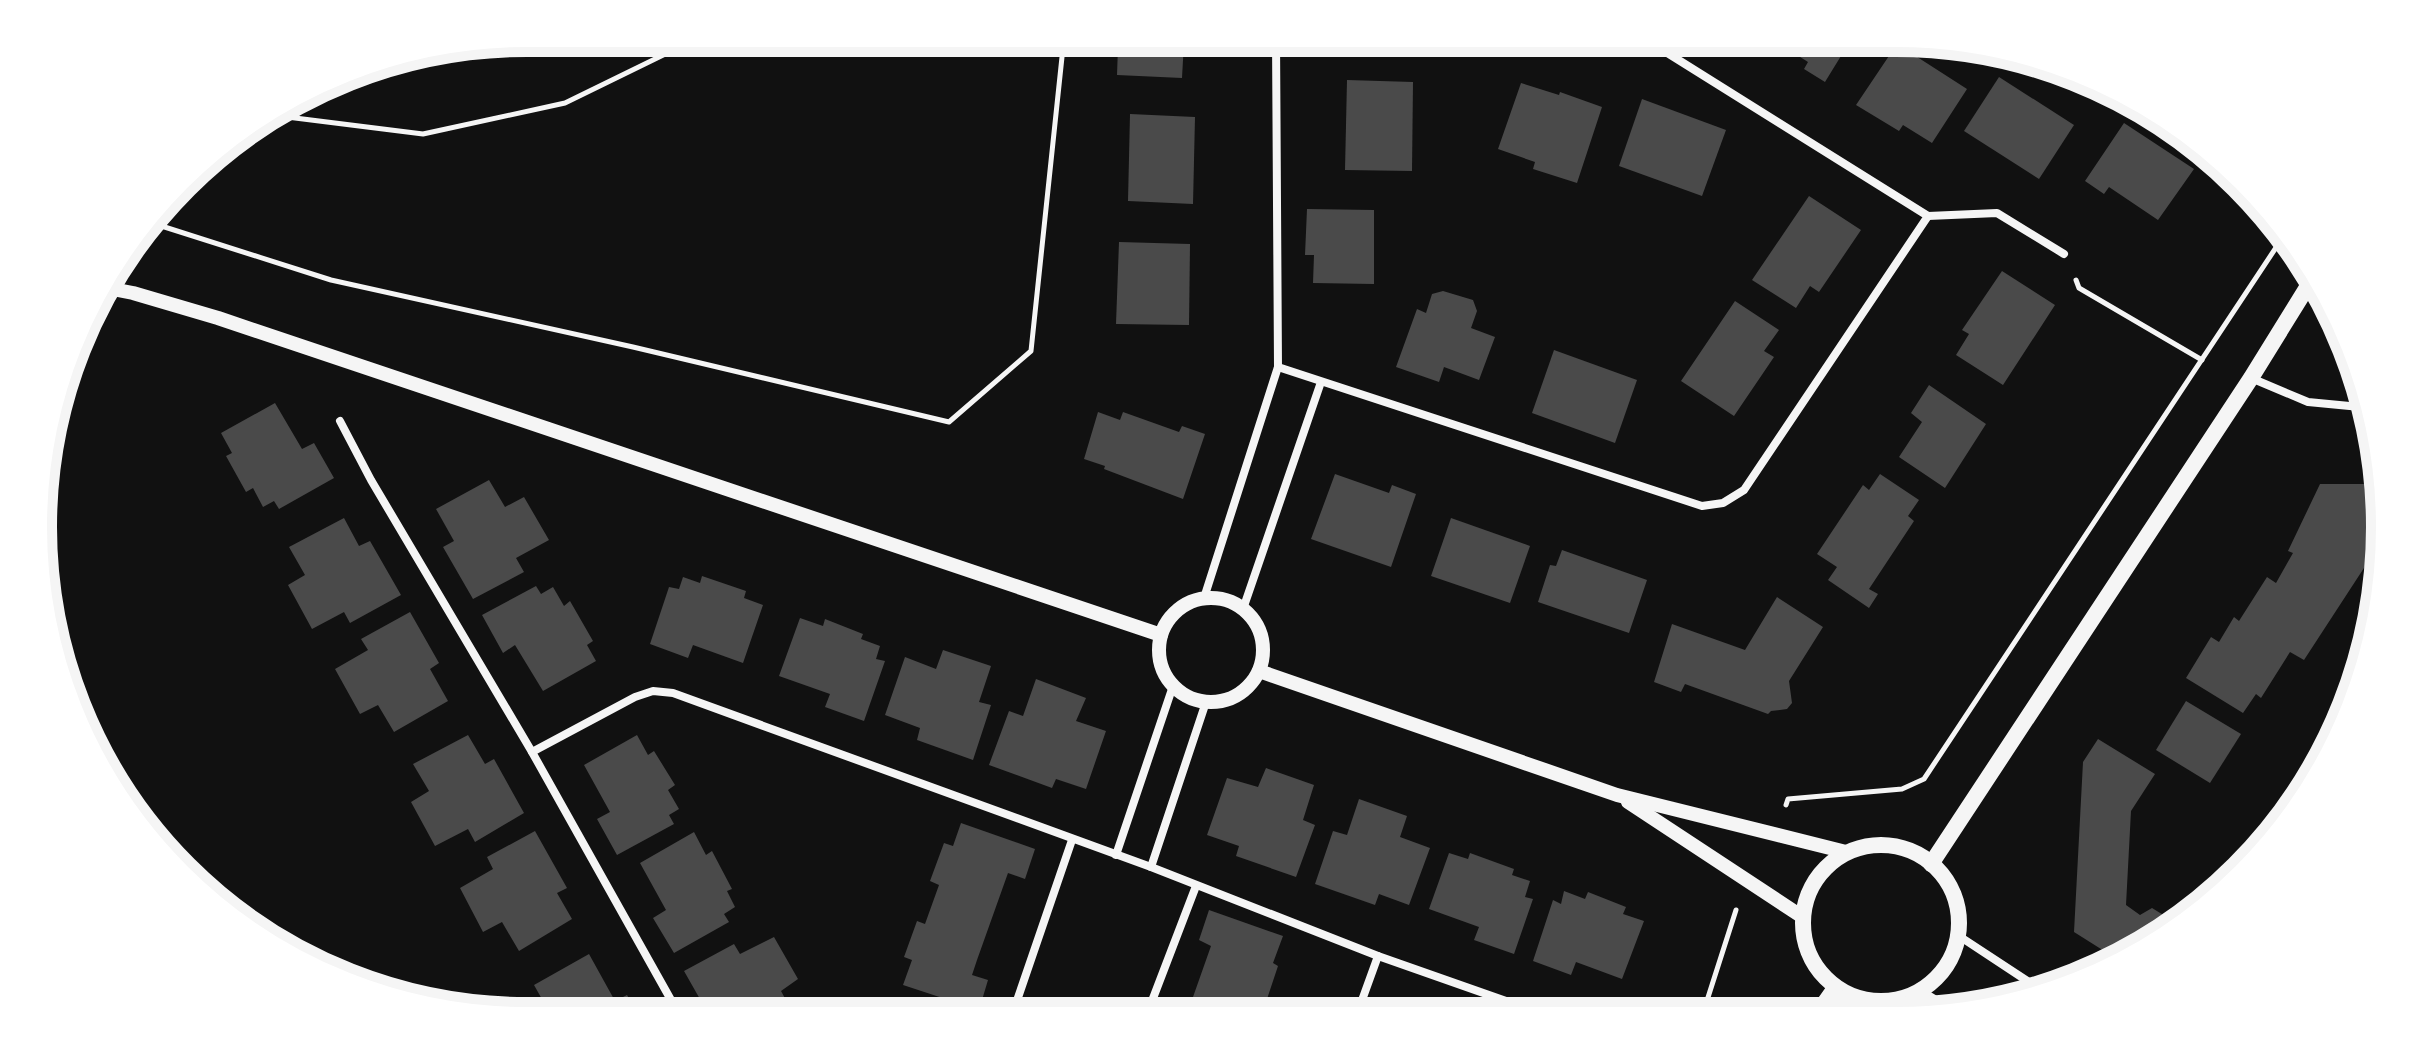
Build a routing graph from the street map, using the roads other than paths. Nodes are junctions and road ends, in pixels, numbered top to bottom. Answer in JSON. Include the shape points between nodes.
{"nodes":[{"id":1,"x":1276,"y":52,"type":"edge"},
{"id":2,"x":1666,"y":52,"type":"edge"},
{"id":3,"x":1928,"y":216,"type":"junction"},
{"id":4,"x":2064,"y":254,"type":"road end"},
{"id":5,"x":2306,"y":289,"type":"edge"},
{"id":6,"x":116,"y":290,"type":"edge"},
{"id":7,"x":1278,"y":367,"type":"junction"},
{"id":8,"x":2251,"y":378,"type":"junction"},
{"id":9,"x":1321,"y":382,"type":"junction"},
{"id":10,"x":2356,"y":407,"type":"edge"},
{"id":11,"x":340,"y":421,"type":"dead end"},
{"id":12,"x":1204,"y":598,"type":"junction"},
{"id":13,"x":1243,"y":609,"type":"junction"},
{"id":14,"x":1161,"y":635,"type":"junction"},
{"id":15,"x":1259,"y":671,"type":"junction"},
{"id":16,"x":1173,"y":686,"type":"junction"},
{"id":17,"x":1206,"y":702,"type":"junction"},
{"id":18,"x":532,"y":752,"type":"junction"},
{"id":19,"x":1617,"y":795,"type":"junction"},
{"id":20,"x":1072,"y":840,"type":"junction"},
{"id":21,"x":1846,"y":852,"type":"junction"},
{"id":22,"x":1116,"y":855,"type":"junction"},
{"id":23,"x":1931,"y":864,"type":"junction"},
{"id":24,"x":1151,"y":867,"type":"junction"},
{"id":25,"x":1196,"y":886,"type":"junction"},
{"id":26,"x":1801,"y":916,"type":"junction"},
{"id":27,"x":1959,"y":936,"type":"junction"},
{"id":28,"x":1378,"y":956,"type":"junction"},
{"id":29,"x":2030,"y":983,"type":"edge"},
{"id":30,"x":1835,"y":988,"type":"junction"},
{"id":31,"x":1921,"y":991,"type":"junction"},
{"id":32,"x":1936,"y":1000,"type":"edge"},
{"id":33,"x":672,"y":1002,"type":"edge"},
{"id":34,"x":1016,"y":1002,"type":"edge"},
{"id":35,"x":1152,"y":1002,"type":"edge"},
{"id":36,"x":1361,"y":1002,"type":"edge"},
{"id":37,"x":1509,"y":1002,"type":"edge"},
{"id":38,"x":1825,"y":1002,"type":"edge"}],
"edges":[{"from":1,"to":7,"type":"street"},
{"from":2,"to":3,"type":"street"},
{"from":3,"to":4,"type":"street","via":[[1997,213]]},
{"from":3,"to":9,"type":"street","via":[[1744,490],[1723,503],[1702,506]]},
{"from":5,"to":8,"type":"main road"},
{"from":6,"to":14,"type":"street","via":[[218,318]]},
{"from":7,"to":9,"type":"street"},
{"from":7,"to":12,"type":"street"},
{"from":8,"to":10,"type":"street","via":[[2308,402]]},
{"from":8,"to":23,"type":"main road"},
{"from":9,"to":13,"type":"street"},
{"from":11,"to":18,"type":"street"},
{"from":12,"to":13,"type":"street"},
{"from":12,"to":14,"type":"street","via":[[1177,611]]},
{"from":13,"to":15,"type":"street","via":[[1262,637]]},
{"from":14,"to":16,"type":"street","via":[[1159,653]]},
{"from":15,"to":17,"type":"street","via":[[1238,695]]},
{"from":15,"to":19,"type":"street"},
{"from":16,"to":17,"type":"street"},
{"from":16,"to":22,"type":"street"},
{"from":17,"to":24,"type":"street"},
{"from":18,"to":20,"type":"street","via":[[635,697],[653,691],[673,693]]},
{"from":18,"to":33,"type":"street"},
{"from":19,"to":21,"type":"street"},
{"from":19,"to":26,"type":"street"},
{"from":20,"to":22,"type":"street"},
{"from":20,"to":34,"type":"street"},
{"from":21,"to":23,"type":"main road","via":[[1874,844],[1895,846]]},
{"from":21,"to":26,"type":"main road","via":[[1816,877]]},
{"from":22,"to":24,"type":"street"},
{"from":23,"to":27,"type":"main road","via":[[1955,896]]},
{"from":24,"to":25,"type":"street"},
{"from":25,"to":28,"type":"street"},
{"from":25,"to":35,"type":"street"},
{"from":26,"to":30,"type":"main road","via":[[1805,948]]},
{"from":27,"to":29,"type":"street"},
{"from":27,"to":31,"type":"main road","via":[[1946,968]]},
{"from":28,"to":36,"type":"street"},
{"from":28,"to":37,"type":"street"},
{"from":30,"to":31,"type":"main road","via":[[1873,1002]]},
{"from":30,"to":38,"type":"main road"},
{"from":31,"to":32,"type":"street"}]}
